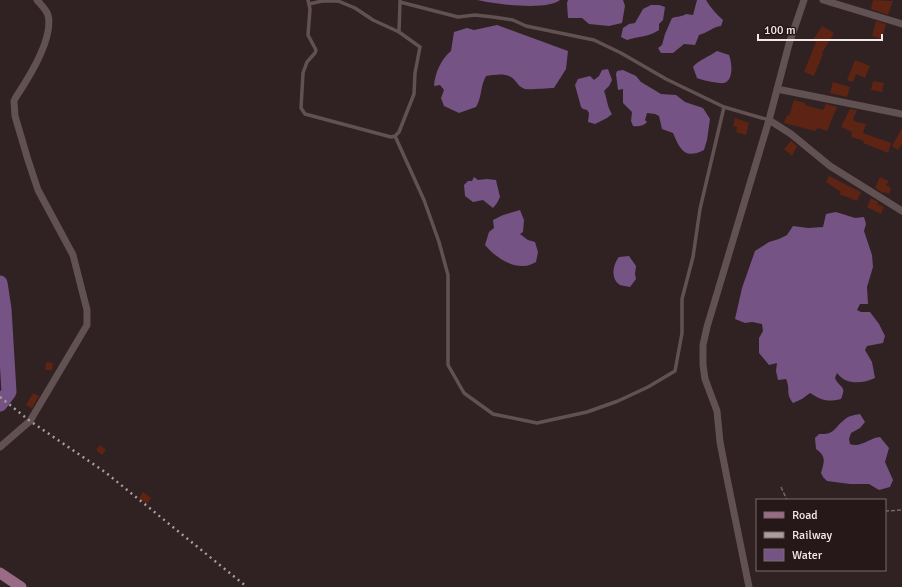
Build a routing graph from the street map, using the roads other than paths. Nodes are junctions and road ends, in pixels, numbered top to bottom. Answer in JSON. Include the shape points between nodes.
{"nodes":[{"id":1,"x":37,"y":0,"type":"edge"},
{"id":2,"x":804,"y":0,"type":"edge"},
{"id":3,"x":823,"y":0,"type":"edge"},
{"id":4,"x":400,"y":1,"type":"edge"},
{"id":5,"x":309,"y":2,"type":"edge"},
{"id":6,"x":902,"y":24,"type":"edge"},
{"id":7,"x":399,"y":32,"type":"junction"},
{"id":8,"x":777,"y":89,"type":"junction"},
{"id":9,"x":724,"y":107,"type":"junction"},
{"id":10,"x":902,"y":114,"type":"edge"},
{"id":11,"x":769,"y":120,"type":"junction"},
{"id":12,"x":395,"y":136,"type":"junction"},
{"id":13,"x":902,"y":211,"type":"edge"},
{"id":14,"x":0,"y":448,"type":"edge"},
{"id":15,"x":0,"y":573,"type":"edge"},
{"id":16,"x":21,"y":587,"type":"edge"},
{"id":17,"x":749,"y":587,"type":"edge"}],
"edges":[{"from":1,"to":14,"type":"street","via":[[48,15],[47,32],[34,68],[14,101],[15,116],[38,190],[72,255],[87,310],[87,325],[30,421]]},
{"from":2,"to":8,"type":"street"},
{"from":3,"to":6,"type":"street"},
{"from":4,"to":7,"type":"lane"},
{"from":4,"to":9,"type":"lane","via":[[458,17],[513,20],[526,26],[594,40]]},
{"from":5,"to":7,"type":"lane","via":[[338,1]]},
{"from":5,"to":12,"type":"lane","via":[[308,35],[316,50],[303,73],[302,112]]},
{"from":7,"to":12,"type":"lane","via":[[420,47],[420,51],[414,94]]},
{"from":8,"to":10,"type":"street"},
{"from":8,"to":11,"type":"street"},
{"from":9,"to":11,"type":"lane"},
{"from":9,"to":12,"type":"lane","via":[[682,299],[682,332],[676,371],[618,401],[587,412],[537,423],[493,414],[464,393],[448,365],[448,275],[424,200]]},
{"from":11,"to":13,"type":"street","via":[[830,166]]},
{"from":11,"to":17,"type":"street","via":[[703,346],[705,379],[717,411],[720,442]]},
{"from":15,"to":16,"type":"main road"}]}
